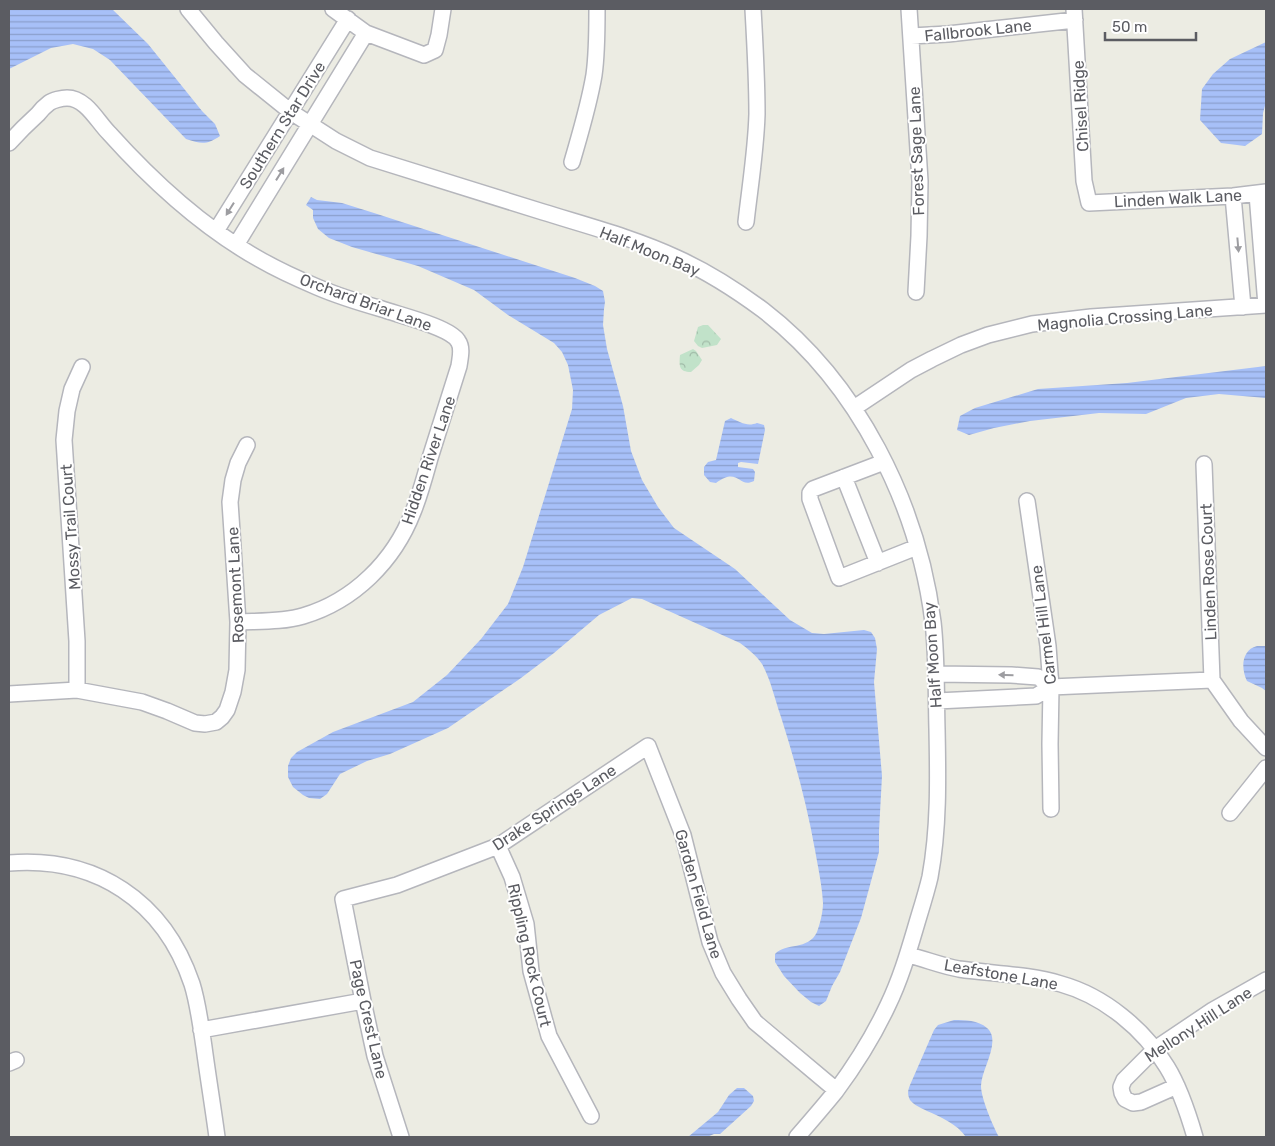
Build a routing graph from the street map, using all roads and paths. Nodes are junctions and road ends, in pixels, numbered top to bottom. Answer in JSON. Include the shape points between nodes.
{"nodes":[{"id":1,"x":188,"y":9,"type":"edge"},
{"id":2,"x":333,"y":9,"type":"edge"},
{"id":3,"x":443,"y":9,"type":"edge"},
{"id":4,"x":597,"y":9,"type":"edge"},
{"id":5,"x":753,"y":9,"type":"edge"},
{"id":6,"x":909,"y":9,"type":"edge"},
{"id":7,"x":1074,"y":14,"type":"edge"},
{"id":8,"x":348,"y":19,"type":"junction"},
{"id":9,"x":366,"y":33,"type":"junction"},
{"id":10,"x":911,"y":36,"type":"junction"},
{"id":11,"x":291,"y":112,"type":"junction"},
{"id":12,"x":311,"y":124,"type":"junction"},
{"id":13,"x":9,"y":143,"type":"edge"},
{"id":14,"x":572,"y":162,"type":"dead end"},
{"id":15,"x":1262,"y":193,"type":"edge"},
{"id":16,"x":1233,"y":196,"type":"junction"},
{"id":17,"x":1089,"y":203,"type":"joint"},
{"id":18,"x":746,"y":222,"type":"dead end"},
{"id":19,"x":216,"y":231,"type":"junction"},
{"id":20,"x":236,"y":245,"type":"junction"},
{"id":21,"x":916,"y":292,"type":"dead end"},
{"id":22,"x":1266,"y":305,"type":"edge"},
{"id":23,"x":1243,"y":307,"type":"junction"},
{"id":24,"x":458,"y":340,"type":"joint"},
{"id":25,"x":82,"y":367,"type":"dead end"},
{"id":26,"x":854,"y":408,"type":"junction"},
{"id":27,"x":247,"y":445,"type":"dead end"},
{"id":28,"x":884,"y":462,"type":"junction"},
{"id":29,"x":1204,"y":464,"type":"dead end"},
{"id":30,"x":844,"y":477,"type":"junction"},
{"id":31,"x":1027,"y":501,"type":"dead end"},
{"id":32,"x":917,"y":548,"type":"junction"},
{"id":33,"x":878,"y":563,"type":"junction"},
{"id":34,"x":238,"y":622,"type":"junction"},
{"id":35,"x":936,"y":674,"type":"junction"},
{"id":36,"x":1212,"y":680,"type":"junction"},
{"id":37,"x":1051,"y":686,"type":"junction"},
{"id":38,"x":77,"y":690,"type":"junction"},
{"id":39,"x":9,"y":694,"type":"edge"},
{"id":40,"x":936,"y":701,"type":"junction"},
{"id":41,"x":648,"y":746,"type":"joint"},
{"id":42,"x":1266,"y":748,"type":"edge"},
{"id":43,"x":1266,"y":768,"type":"edge"},
{"id":44,"x":1051,"y":809,"type":"dead end"},
{"id":45,"x":1230,"y":812,"type":"dead end"},
{"id":46,"x":498,"y":846,"type":"junction"},
{"id":47,"x":9,"y":863,"type":"edge"},
{"id":48,"x":344,"y":900,"type":"joint"},
{"id":49,"x":908,"y":955,"type":"junction"},
{"id":50,"x":1266,"y":980,"type":"edge"},
{"id":51,"x":363,"y":1001,"type":"junction"},
{"id":52,"x":201,"y":1030,"type":"junction"},
{"id":53,"x":1155,"y":1049,"type":"junction"},
{"id":54,"x":1177,"y":1086,"type":"junction"},
{"id":55,"x":836,"y":1090,"type":"junction"},
{"id":56,"x":591,"y":1116,"type":"dead end"},
{"id":57,"x":217,"y":1137,"type":"edge"},
{"id":58,"x":401,"y":1137,"type":"edge"},
{"id":59,"x":797,"y":1137,"type":"edge"},
{"id":60,"x":1196,"y":1137,"type":"edge"}],
"edges":[{"from":1,"to":11,"type":"street","name":"Half Moon Bay","via":[[245,75]]},
{"from":2,"to":8,"type":"street"},
{"from":3,"to":9,"type":"street","via":[[435,50],[424,55]]},
{"from":4,"to":14,"type":"street","via":[[594,74]]},
{"from":5,"to":18,"type":"street","via":[[757,115]]},
{"from":6,"to":10,"type":"street","name":"Forest Sage Lane"},
{"from":7,"to":10,"type":"street","name":"Fallbrook Lane","via":[[948,34]]},
{"from":7,"to":17,"type":"street","name":"Chisel Ridge","via":[[1084,181]]},
{"from":8,"to":9,"type":"street"},
{"from":8,"to":11,"type":"street","name":"Southern Star Drive"},
{"from":9,"to":12,"type":"street","name":"Southern Star Drive"},
{"from":10,"to":21,"type":"street","name":"Forest Sage Lane","via":[[920,181]]},
{"from":11,"to":12,"type":"street","name":"Half Moon Bay"},
{"from":11,"to":19,"type":"street","name":"Southern Star Drive","one_way":true},
{"from":20,"to":12,"type":"street","name":"Southern Star Drive","one_way":true},
{"from":12,"to":26,"type":"street","name":"Half Moon Bay","via":[[370,158],[629,239],[705,272],[764,311],[794,336]]},
{"from":13,"to":19,"type":"street","name":"Orchard Briar Lane","via":[[50,103],[66,97],[81,102],[144,171],[176,201]]},
{"from":15,"to":16,"type":"street","name":"Linden Walk Lane"},
{"from":15,"to":22,"type":"street"},
{"from":16,"to":17,"type":"street","name":"Linden Walk Lane"},
{"from":16,"to":23,"type":"street","one_way":true},
{"from":19,"to":20,"type":"street","name":"Orchard Briar Lane"},
{"from":20,"to":24,"type":"street","name":"Orchard Briar Lane","via":[[318,287],[436,326]]},
{"from":22,"to":23,"type":"street","name":"Magnolia Crossing Lane"},
{"from":23,"to":26,"type":"street","name":"Magnolia Crossing Lane","via":[[1091,317],[1007,330],[961,345],[932,359]]},
{"from":24,"to":34,"type":"street","name":"Hidden River Lane","via":[[462,351],[459,366],[413,513],[386,561],[347,597],[326,607],[280,620]]},
{"from":25,"to":38,"type":"street","name":"Mossy Trail Court","via":[[72,389],[64,440],[77,641]]},
{"from":26,"to":28,"type":"street","name":"Half Moon Bay"},
{"from":27,"to":34,"type":"street","name":"Rosemont Lane","via":[[232,480],[230,502]]},
{"from":28,"to":30,"type":"street"},
{"from":28,"to":32,"type":"street","name":"Half Moon Bay","via":[[897,488]]},
{"from":29,"to":36,"type":"street","name":"Linden Rose Court"},
{"from":30,"to":33,"type":"street"},
{"from":30,"to":33,"type":"street","via":[[810,493],[834,566],[839,578]]},
{"from":31,"to":37,"type":"street","name":"Carmel Hill Lane"},
{"from":32,"to":33,"type":"street"},
{"from":32,"to":35,"type":"street","name":"Half Moon Bay","via":[[933,623]]},
{"from":34,"to":38,"type":"street","name":"Rosemont Lane","via":[[234,692],[227,710],[216,722],[194,723],[142,702]]},
{"from":37,"to":35,"type":"street","one_way":true,"via":[[1038,677]]},
{"from":35,"to":40,"type":"street","name":"Half Moon Bay"},
{"from":36,"to":37,"type":"street"},
{"from":36,"to":42,"type":"street","via":[[1241,721]]},
{"from":37,"to":40,"type":"street","via":[[1036,696]]},
{"from":37,"to":44,"type":"street","name":"Carmel Hill Lane"},
{"from":38,"to":39,"type":"street"},
{"from":40,"to":49,"type":"street","name":"Half Moon Bay","via":[[934,842],[930,878]]},
{"from":41,"to":46,"type":"street","name":"Drake Springs Lane"},
{"from":41,"to":55,"type":"street","name":"Garden Field Lane","via":[[683,835],[710,942],[723,973],[755,1022]]},
{"from":43,"to":45,"type":"street"},
{"from":46,"to":48,"type":"street","name":"Drake Springs Lane","via":[[397,885]]},
{"from":46,"to":56,"type":"street","name":"Rippling Rock Court","via":[[512,877],[526,924],[531,971],[549,1036]]},
{"from":47,"to":52,"type":"street","via":[[78,869],[119,887],[139,901],[160,923],[183,961]]},
{"from":48,"to":51,"type":"street","name":"Page Crest Lane"},
{"from":49,"to":53,"type":"street","name":"Leafstone Lane","via":[[957,968],[1040,979],[1081,991],[1121,1015]]},
{"from":49,"to":55,"type":"street","name":"Half Moon Bay","via":[[885,1011]]},
{"from":50,"to":53,"type":"street","name":"Mellony Hill Lane","via":[[1213,1010]]},
{"from":51,"to":52,"type":"street"},
{"from":51,"to":58,"type":"street","name":"Page Crest Lane","via":[[375,1056]]},
{"from":52,"to":57,"type":"street"},
{"from":53,"to":54,"type":"street","name":"Leafstone Lane"},
{"from":53,"to":54,"type":"street","name":"Mellony Hill Lane","via":[[1124,1080],[1121,1087],[1125,1099],[1141,1102]]},
{"from":54,"to":60,"type":"street","name":"Leafstone Lane"},
{"from":55,"to":59,"type":"street","name":"Half Moon Bay"}]}
